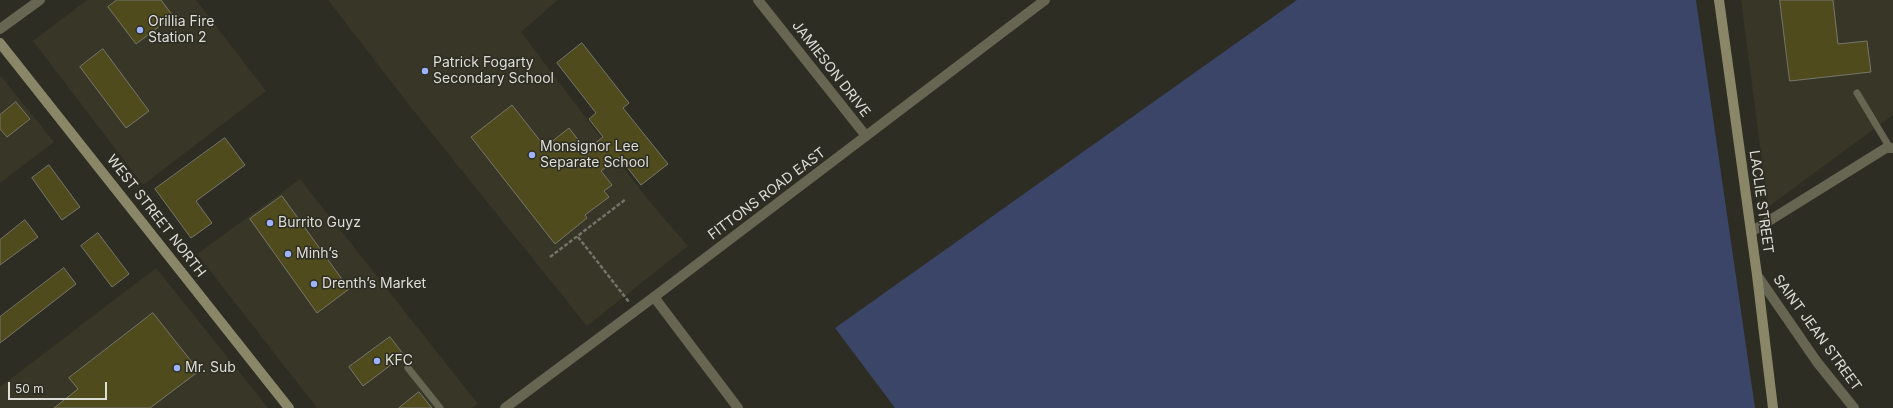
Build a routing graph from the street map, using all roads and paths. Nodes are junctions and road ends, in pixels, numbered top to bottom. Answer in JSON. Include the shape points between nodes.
{"nodes":[{"id":1,"x":40,"y":0,"type":"edge"},
{"id":2,"x":758,"y":0,"type":"edge"},
{"id":3,"x":1045,"y":0,"type":"edge"},
{"id":4,"x":1720,"y":0,"type":"edge"},
{"id":5,"x":0,"y":29,"type":"edge"},
{"id":6,"x":0,"y":43,"type":"edge"},
{"id":7,"x":1857,"y":93,"type":"dead end"},
{"id":8,"x":866,"y":136,"type":"junction"},
{"id":9,"x":1892,"y":148,"type":"edge"},
{"id":10,"x":626,"y":199,"type":"dead end"},
{"id":11,"x":1751,"y":232,"type":"junction"},
{"id":12,"x":578,"y":237,"type":"junction"},
{"id":13,"x":550,"y":257,"type":"dead end"},
{"id":14,"x":1757,"y":275,"type":"junction"},
{"id":15,"x":654,"y":297,"type":"junction"},
{"id":16,"x":631,"y":304,"type":"dead end"},
{"id":17,"x":408,"y":368,"type":"dead end"},
{"id":18,"x":289,"y":408,"type":"edge"},
{"id":19,"x":440,"y":408,"type":"edge"},
{"id":20,"x":505,"y":408,"type":"edge"},
{"id":21,"x":738,"y":408,"type":"edge"},
{"id":22,"x":1773,"y":408,"type":"edge"},
{"id":23,"x":1854,"y":408,"type":"edge"}],
"edges":[{"from":1,"to":5,"type":"street"},
{"from":2,"to":8,"type":"street","name":"JAMIESON DRIVE"},
{"from":3,"to":8,"type":"street","name":"FITTONS ROAD EAST"},
{"from":4,"to":11,"type":"main road","name":"LACLIE STREET"},
{"from":6,"to":18,"type":"main road","name":"WEST STREET NORTH"},
{"from":7,"to":9,"type":"lane"},
{"from":8,"to":15,"type":"street","name":"FITTONS ROAD EAST"},
{"from":9,"to":11,"type":"street","via":[[1886,148]]},
{"from":10,"to":12,"type":"path"},
{"from":11,"to":14,"type":"main road","name":"LACLIE STREET"},
{"from":12,"to":13,"type":"path"},
{"from":12,"to":16,"type":"path"},
{"from":14,"to":22,"type":"main road","name":"LACLIE STREET"},
{"from":14,"to":23,"type":"street","name":"SAINT JEAN STREET","via":[[1817,362]]},
{"from":15,"to":20,"type":"street","name":"FITTONS ROAD EAST"},
{"from":15,"to":21,"type":"street"},
{"from":17,"to":19,"type":"lane"}]}
